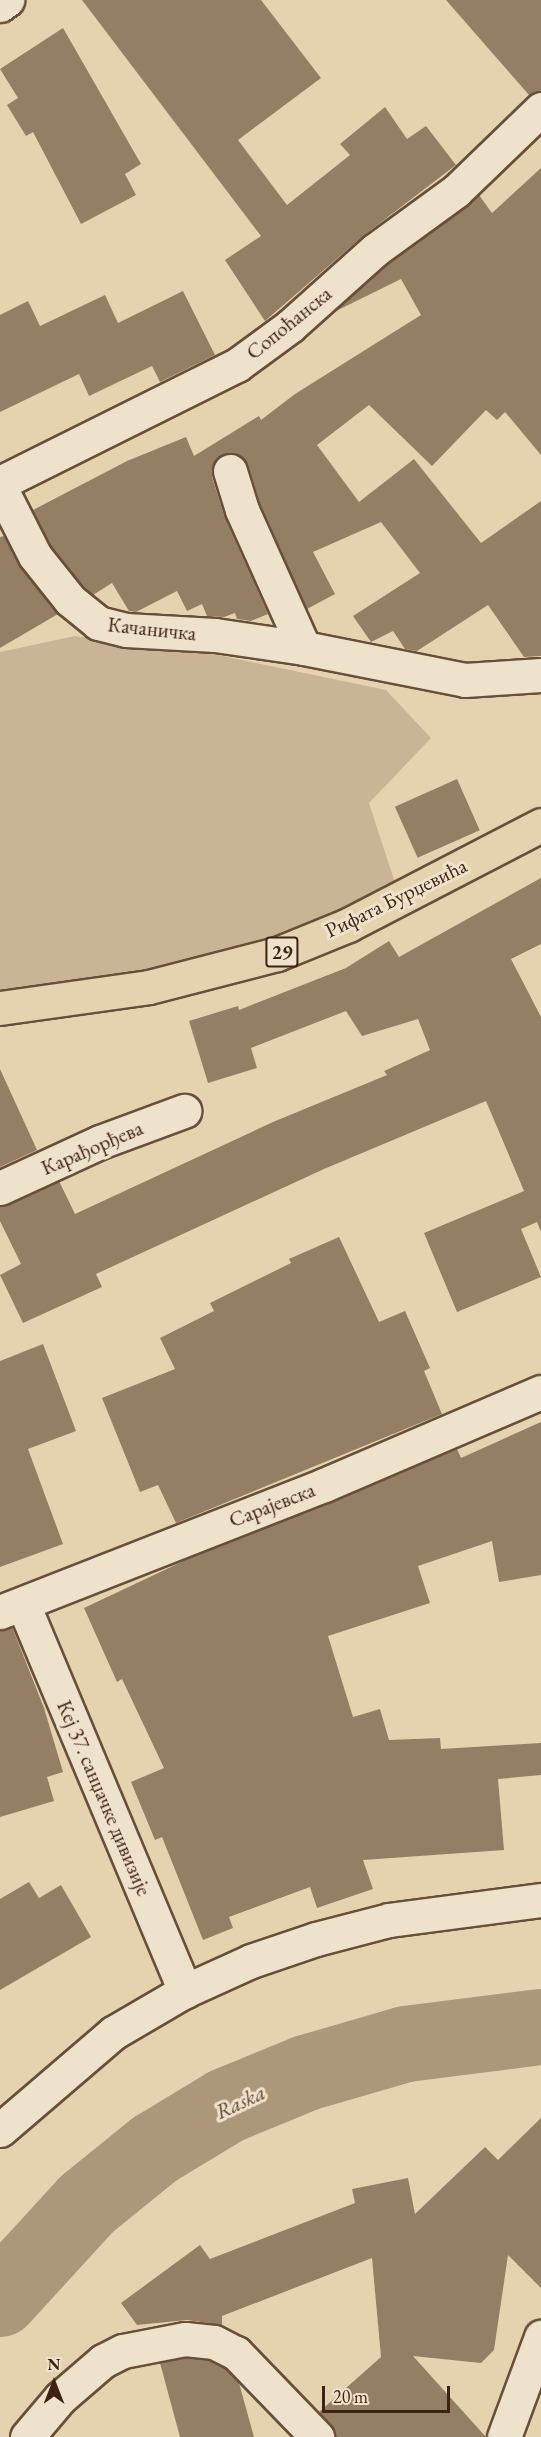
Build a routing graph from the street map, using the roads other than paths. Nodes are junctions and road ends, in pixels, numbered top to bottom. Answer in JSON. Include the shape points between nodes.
{"nodes":[{"id":1,"x":7,"y":0,"type":"edge"},
{"id":2,"x":0,"y":5,"type":"edge"},
{"id":3,"x":541,"y":109,"type":"edge"},
{"id":4,"x":230,"y":471,"type":"dead end"},
{"id":5,"x":0,"y":485,"type":"edge"},
{"id":6,"x":304,"y":648,"type":"junction"},
{"id":7,"x":541,"y":675,"type":"edge"},
{"id":8,"x":541,"y":825,"type":"edge"},
{"id":9,"x":0,"y":1008,"type":"edge"},
{"id":10,"x":184,"y":1111,"type":"dead end"},
{"id":11,"x":0,"y":1188,"type":"edge"},
{"id":12,"x":541,"y":1392,"type":"edge"},
{"id":13,"x":11,"y":1608,"type":"edge"},
{"id":14,"x":541,"y":1900,"type":"edge"},
{"id":15,"x":185,"y":1991,"type":"junction"},
{"id":16,"x":0,"y":2130,"type":"edge"},
{"id":17,"x":541,"y":2337,"type":"edge"},
{"id":18,"x":27,"y":2437,"type":"edge"},
{"id":19,"x":317,"y":2437,"type":"edge"},
{"id":20,"x":504,"y":2437,"type":"edge"}],
"edges":[{"from":1,"to":2,"type":"street"},
{"from":3,"to":5,"type":"street","name":"Сопоћанска","via":[[456,191],[375,250],[290,326],[237,365]]},
{"from":4,"to":6,"type":"street","via":[[242,510]]},
{"from":5,"to":6,"type":"street","name":"Качаничка","via":[[35,556],[70,600],[98,624]]},
{"from":6,"to":7,"type":"street","name":"Качаничка","via":[[465,680]]},
{"from":8,"to":9,"type":"main road","name":"Рифата Бурџевића","number":"29","via":[[348,925],[277,954],[149,987]]},
{"from":10,"to":11,"type":"street","name":"Карађорђева","via":[[100,1142]]},
{"from":12,"to":13,"type":"street","name":"Сарајевска","via":[[420,1446]]},
{"from":13,"to":15,"type":"street","name":"Кеј 37. санџачке дивизије"},
{"from":14,"to":15,"type":"street","via":[[448,1910],[326,1936],[251,1962]]},
{"from":15,"to":16,"type":"street","via":[[113,2033]]},
{"from":17,"to":20,"type":"street"},
{"from":18,"to":19,"type":"street","via":[[81,2380],[123,2351],[185,2339],[214,2342],[236,2353]]}]}
